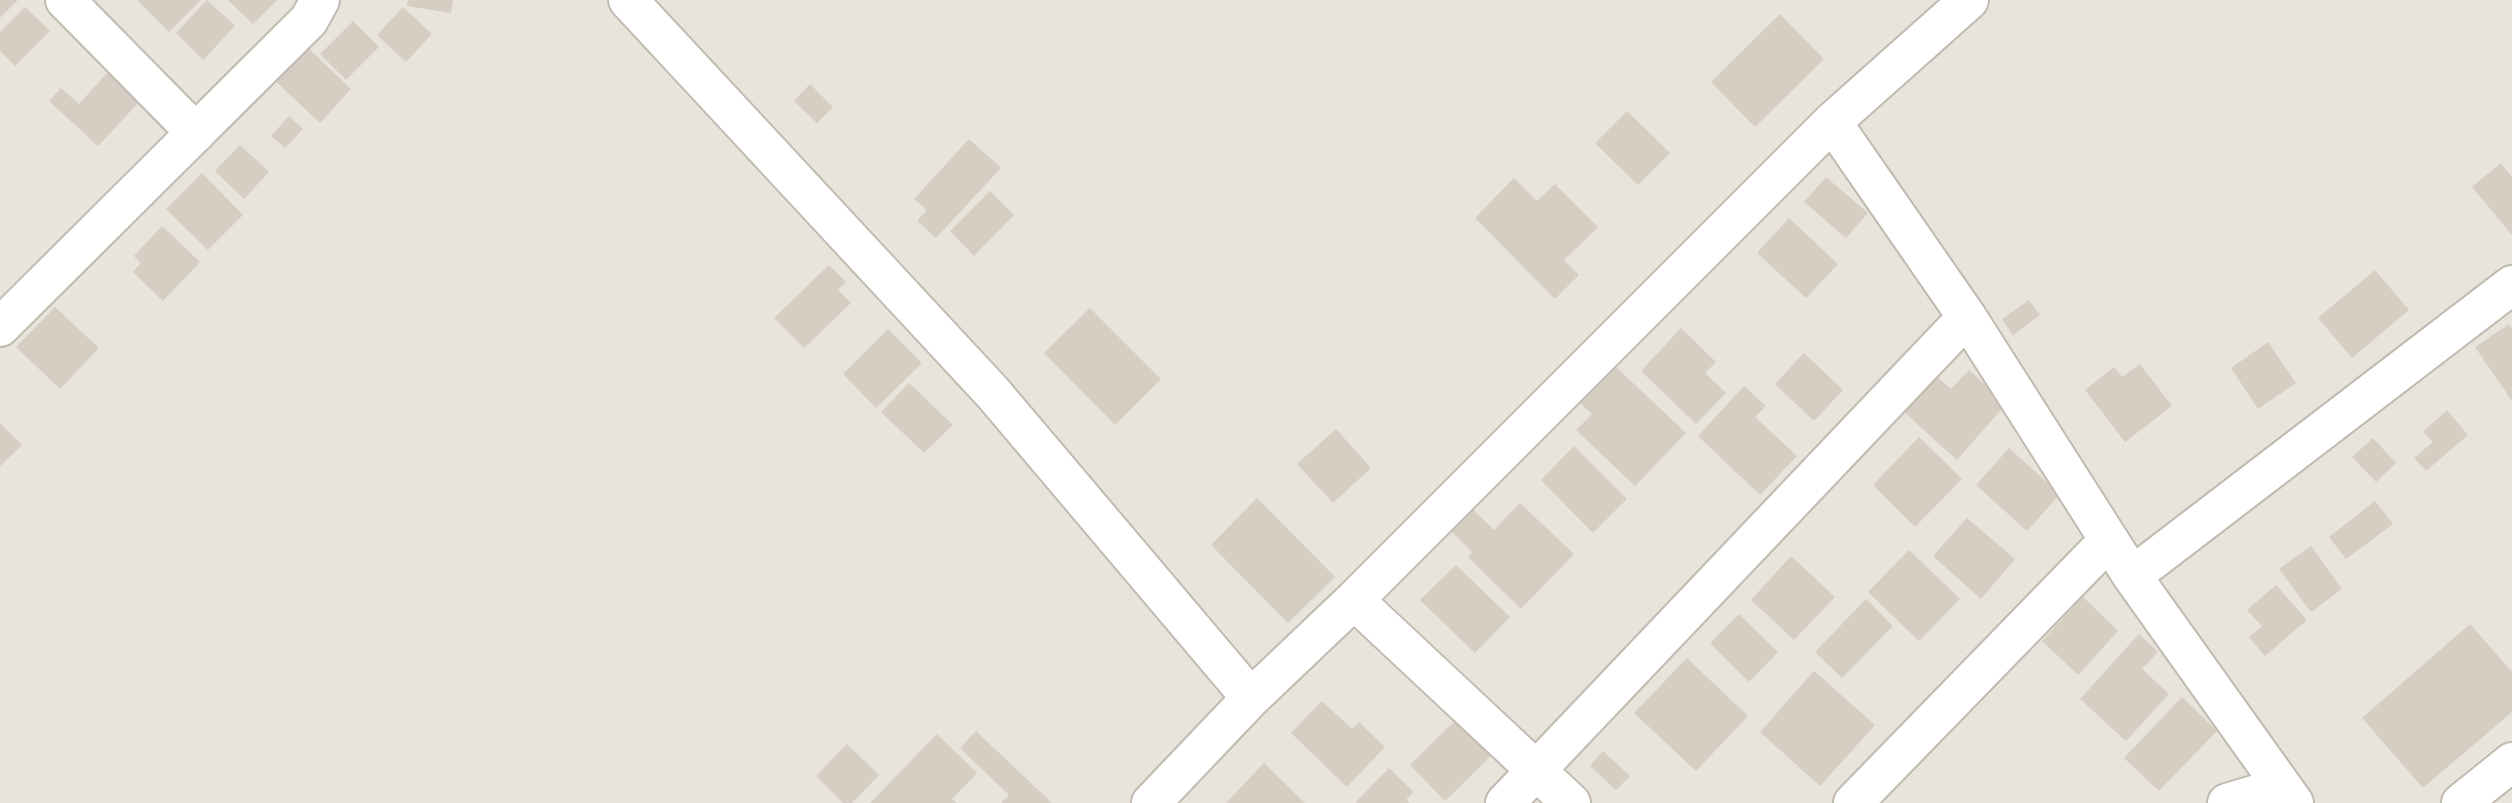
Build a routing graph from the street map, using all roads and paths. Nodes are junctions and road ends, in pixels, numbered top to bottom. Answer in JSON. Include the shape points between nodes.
{"nodes":[{"id":1,"x":65,"y":0,"type":"edge"},
{"id":2,"x":320,"y":0,"type":"edge"},
{"id":3,"x":628,"y":0,"type":"edge"},
{"id":4,"x":1963,"y":2,"type":"edge"},
{"id":5,"x":1832,"y":122,"type":"junction"},
{"id":6,"x":196,"y":133,"type":"junction"},
{"id":7,"x":2512,"y":285,"type":"edge"},
{"id":8,"x":1967,"y":317,"type":"junction"},
{"id":9,"x":0,"y":327,"type":"edge"},
{"id":10,"x":2108,"y":541,"type":"junction"},
{"id":11,"x":2132,"y":576,"type":"junction"},
{"id":12,"x":1354,"y":600,"type":"junction"},
{"id":13,"x":1251,"y":698,"type":"junction"},
{"id":14,"x":2512,"y":762,"type":"edge"},
{"id":15,"x":1537,"y":769,"type":"junction"},
{"id":16,"x":2287,"y":795,"type":"edge"},
{"id":17,"x":1151,"y":803,"type":"edge"},
{"id":18,"x":1504,"y":803,"type":"edge"},
{"id":19,"x":1571,"y":803,"type":"edge"},
{"id":20,"x":1853,"y":803,"type":"edge"},
{"id":21,"x":2227,"y":803,"type":"edge"},
{"id":22,"x":2461,"y":803,"type":"edge"}],
"edges":[{"from":1,"to":6,"type":"street"},
{"from":2,"to":6,"type":"street","via":[[309,20]]},
{"from":3,"to":13,"type":"street","via":[[993,393]]},
{"from":4,"to":5,"type":"street"},
{"from":5,"to":8,"type":"street"},
{"from":5,"to":12,"type":"street"},
{"from":6,"to":9,"type":"street"},
{"from":7,"to":11,"type":"street"},
{"from":8,"to":10,"type":"street"},
{"from":8,"to":15,"type":"street"},
{"from":10,"to":11,"type":"street"},
{"from":10,"to":20,"type":"street"},
{"from":11,"to":16,"type":"street"},
{"from":12,"to":13,"type":"street"},
{"from":12,"to":15,"type":"street"},
{"from":13,"to":17,"type":"street"},
{"from":14,"to":22,"type":"street"},
{"from":15,"to":18,"type":"street"},
{"from":15,"to":19,"type":"street"},
{"from":16,"to":21,"type":"street"}]}
